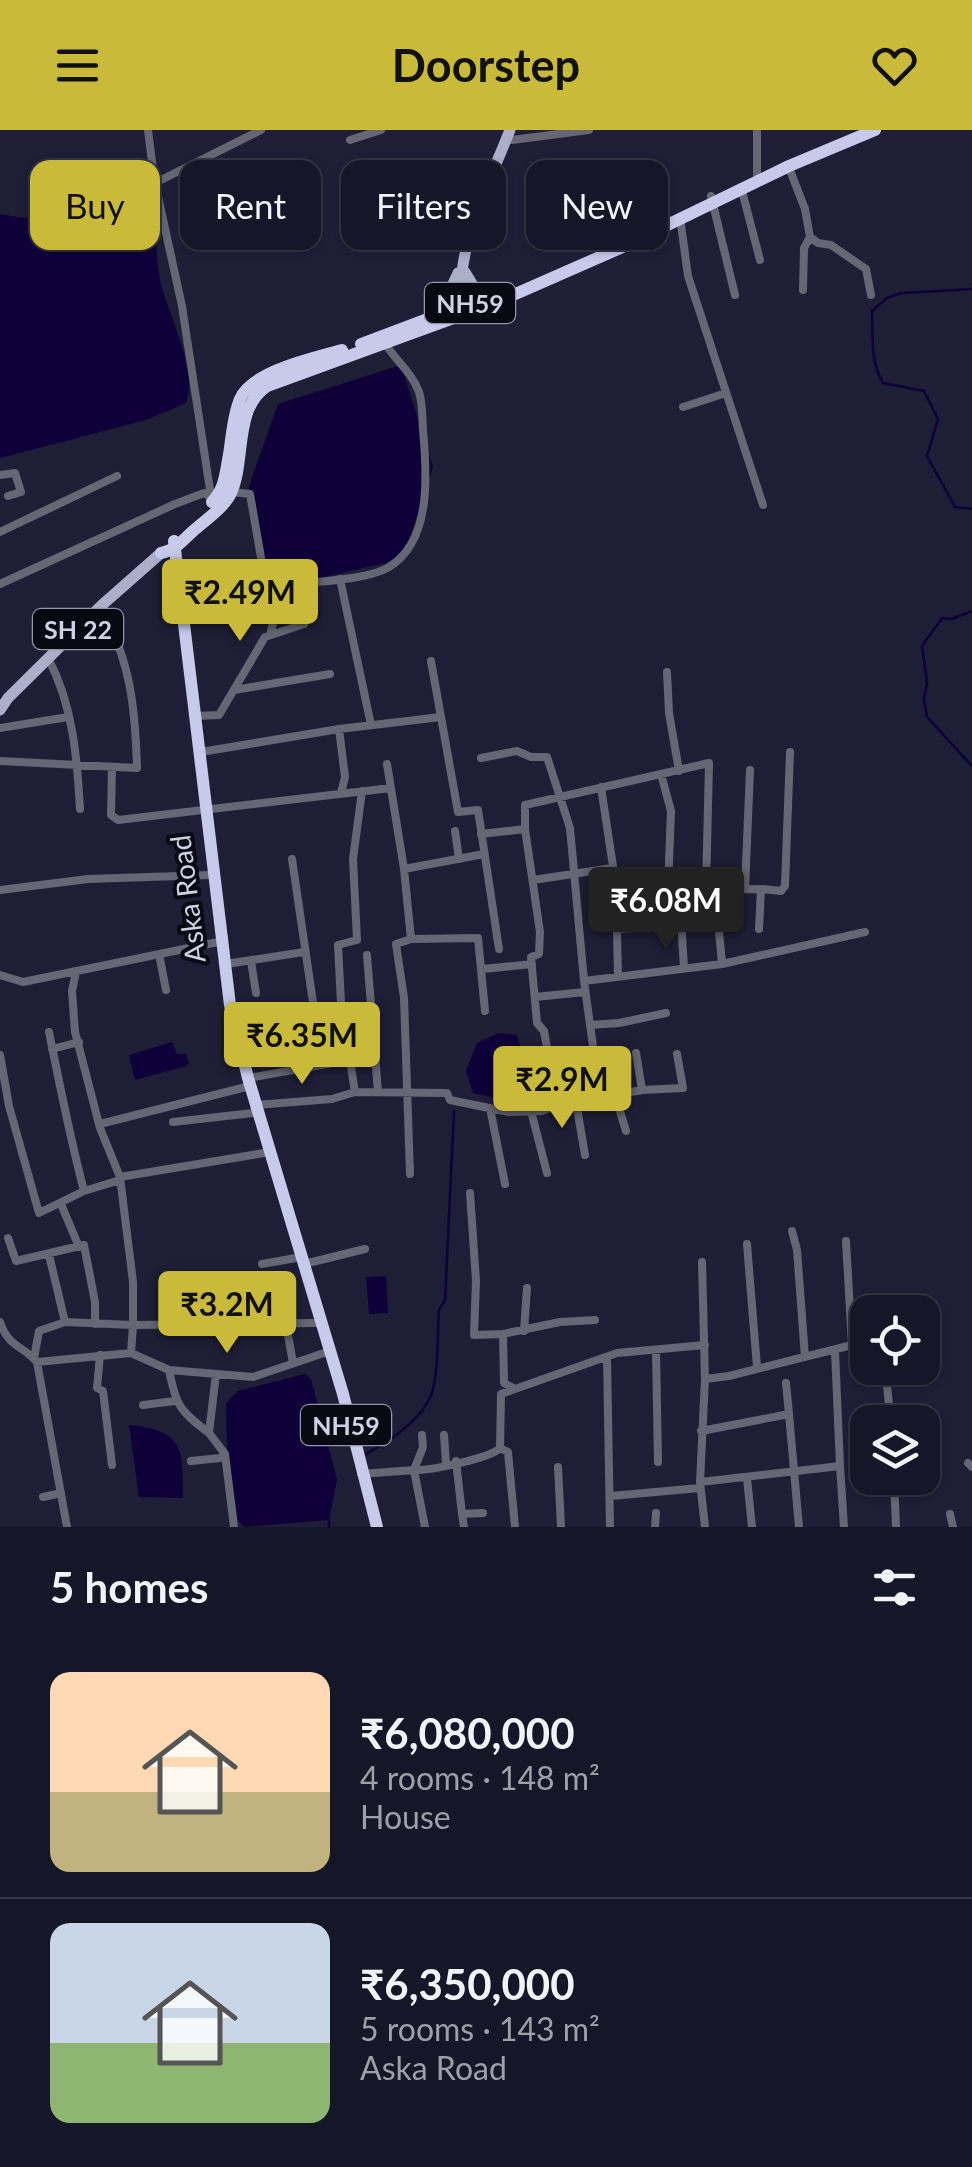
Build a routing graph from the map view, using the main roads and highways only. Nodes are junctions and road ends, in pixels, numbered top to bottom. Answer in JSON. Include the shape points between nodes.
{"nodes":[{"id":1,"x":855,"y":130,"type":"edge"},
{"id":2,"x":875,"y":130,"type":"edge"},
{"id":3,"x":512,"y":133,"type":"edge"},
{"id":4,"x":788,"y":164,"type":"junction"},
{"id":5,"x":741,"y":186,"type":"junction"},
{"id":6,"x":679,"y":215,"type":"junction"},
{"id":7,"x":462,"y":270,"type":"junction"},
{"id":8,"x":489,"y":296,"type":"junction"},
{"id":9,"x":463,"y":310,"type":"junction"},
{"id":10,"x":439,"y":314,"type":"junction"},
{"id":11,"x":384,"y":341,"type":"junction"},
{"id":12,"x":218,"y":497,"type":"junction"},
{"id":13,"x":169,"y":548,"type":"junction"},
{"id":14,"x":0,"y":710,"type":"edge"},
{"id":15,"x":204,"y":809,"type":"junction"},
{"id":16,"x":220,"y":941,"type":"junction"},
{"id":17,"x":247,"y":1082,"type":"junction"},
{"id":18,"x":318,"y":1323,"type":"junction"},
{"id":19,"x":361,"y":1474,"type":"junction"},
{"id":20,"x":372,"y":1525,"type":"edge"}],
"edges":[{"from":1,"to":4,"type":"highway","number":"NH59"},
{"from":2,"to":4,"type":"highway","number":"NH59"},
{"from":3,"to":7,"type":"main road"},
{"from":3,"to":7,"type":"main road","via":[[474,220]]},
{"from":4,"to":5,"type":"highway","number":"NH59"},
{"from":4,"to":5,"type":"highway","number":"NH59"},
{"from":5,"to":6,"type":"highway","number":"NH59"},
{"from":6,"to":8,"type":"highway","number":"NH59"},
{"from":6,"to":9,"type":"highway","number":"NH59","via":[[618,250]]},
{"from":7,"to":8,"type":"main road"},
{"from":7,"to":9,"type":"main road"},
{"from":7,"to":10,"type":"main road"},
{"from":8,"to":9,"type":"highway","number":"NH59"},
{"from":9,"to":10,"type":"highway","number":"NH59"},
{"from":9,"to":11,"type":"highway","number":"NH59"},
{"from":10,"to":11,"type":"highway","number":"NH59"},
{"from":11,"to":12,"type":"highway","number":"NH59","via":[[258,392]]},
{"from":12,"to":13,"type":"highway"},
{"from":12,"to":13,"type":"highway"},
{"from":13,"to":14,"type":"main road","number":"SH 22","via":[[102,605]]},
{"from":13,"to":15,"type":"highway","name":"Aska Road","number":"NH59"},
{"from":13,"to":15,"type":"highway","number":"NH59"},
{"from":15,"to":16,"type":"highway","number":"NH59"},
{"from":15,"to":16,"type":"highway","name":"Aska Road","number":"NH59"},
{"from":16,"to":17,"type":"highway","number":"NH59"},
{"from":16,"to":17,"type":"highway","name":"Aska Road","number":"NH59","via":[[226,1009]]},
{"from":17,"to":18,"type":"highway","name":"Aska Road","number":"NH59"},
{"from":18,"to":19,"type":"highway","number":"NH59"},
{"from":18,"to":19,"type":"highway","name":"Aska Road","number":"NH59"},
{"from":19,"to":20,"type":"highway","number":"NH59"}]}
